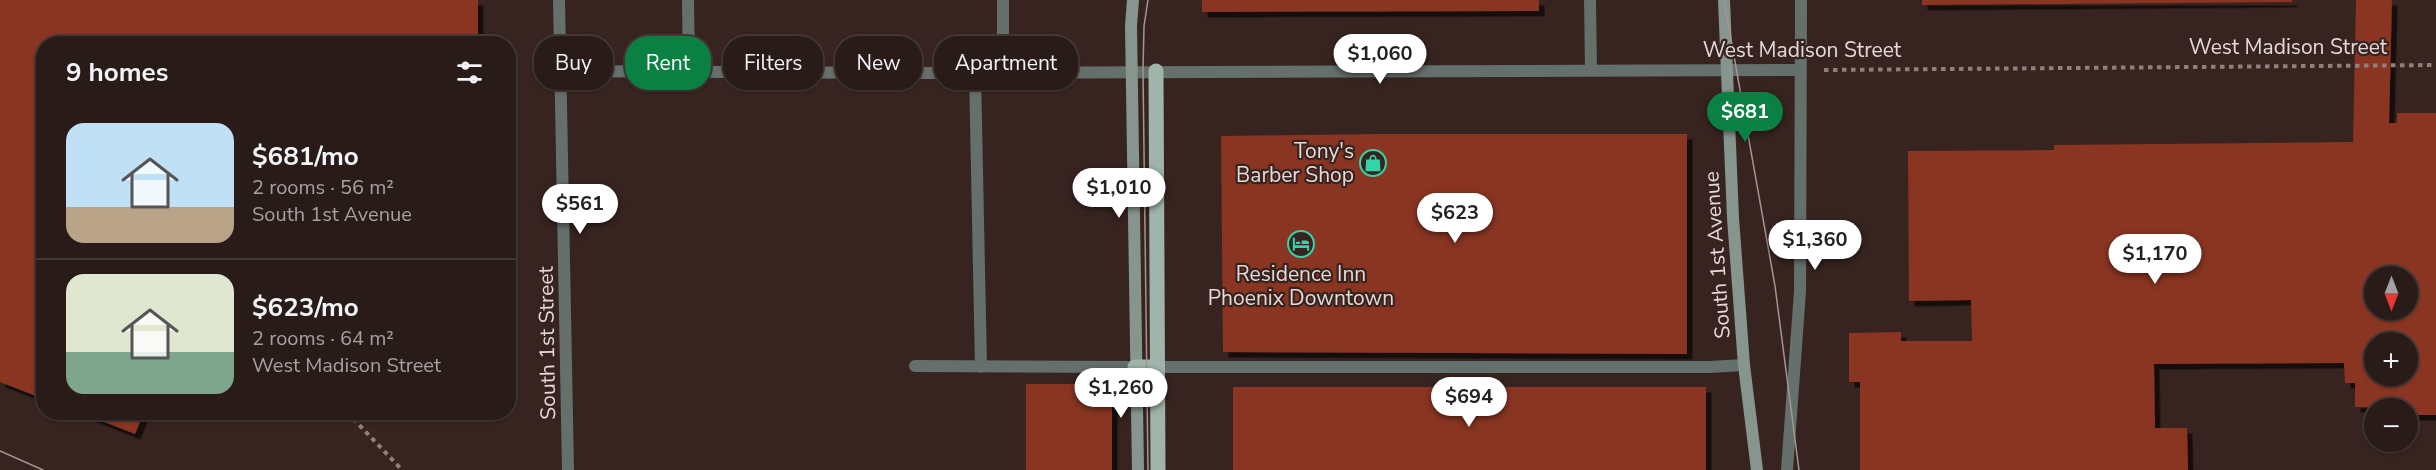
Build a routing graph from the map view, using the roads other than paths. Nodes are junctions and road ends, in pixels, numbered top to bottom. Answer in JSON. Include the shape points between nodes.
{"nodes":[{"id":1,"x":559,"y":0,"type":"edge"},
{"id":2,"x":688,"y":0,"type":"edge"},
{"id":3,"x":1003,"y":0,"type":"edge"},
{"id":4,"x":1133,"y":0,"type":"edge"},
{"id":5,"x":1590,"y":0,"type":"edge"},
{"id":6,"x":1724,"y":0,"type":"edge"},
{"id":7,"x":1801,"y":0,"type":"edge"},
{"id":8,"x":560,"y":36,"type":"edge"},
{"id":9,"x":689,"y":36,"type":"edge"},
{"id":10,"x":1002,"y":36,"type":"edge"},
{"id":11,"x":1592,"y":69,"type":"junction"},
{"id":12,"x":1728,"y":69,"type":"junction"},
{"id":13,"x":711,"y":70,"type":"edge"},
{"id":14,"x":1132,"y":70,"type":"junction"},
{"id":15,"x":1162,"y":70,"type":"junction"},
{"id":16,"x":1800,"y":70,"type":"junction"},
{"id":17,"x":1078,"y":71,"type":"edge"},
{"id":18,"x":934,"y":72,"type":"edge"},
{"id":19,"x":560,"y":90,"type":"edge"},
{"id":20,"x":975,"y":90,"type":"edge"},
{"id":21,"x":1743,"y":365,"type":"junction"},
{"id":22,"x":915,"y":366,"type":"dead end"},
{"id":23,"x":981,"y":366,"type":"junction"},
{"id":24,"x":1135,"y":366,"type":"junction"},
{"id":25,"x":1156,"y":366,"type":"junction"},
{"id":26,"x":568,"y":470,"type":"edge"},
{"id":27,"x":1138,"y":470,"type":"edge"},
{"id":28,"x":1158,"y":470,"type":"edge"},
{"id":29,"x":1757,"y":470,"type":"edge"},
{"id":30,"x":1787,"y":470,"type":"edge"}],
"edges":[{"from":1,"to":8,"type":"street","name":"South 1st Street"},
{"from":2,"to":9,"type":"street"},
{"from":3,"to":10,"type":"street"},
{"from":4,"to":14,"type":"main road"},
{"from":5,"to":11,"type":"street"},
{"from":6,"to":12,"type":"main road","name":"South 1st Avenue"},
{"from":7,"to":16,"type":"street"},
{"from":11,"to":12,"type":"street","name":"West Madison Street"},
{"from":11,"to":15,"type":"street","name":"West Madison Street"},
{"from":12,"to":16,"type":"street","name":"West Madison Street"},
{"from":12,"to":21,"type":"main road","name":"South 1st Avenue"},
{"from":13,"to":18,"type":"street","name":"West Madison Street"},
{"from":14,"to":15,"type":"street","name":"West Madison Street"},
{"from":14,"to":17,"type":"street","name":"West Madison Street"},
{"from":14,"to":24,"type":"main road"},
{"from":15,"to":25,"type":"main road"},
{"from":16,"to":30,"type":"street","via":[[1800,291]]},
{"from":19,"to":26,"type":"street","name":"South 1st Street"},
{"from":20,"to":23,"type":"street"},
{"from":21,"to":25,"type":"street"},
{"from":21,"to":29,"type":"main road","name":"South 1st Avenue"},
{"from":22,"to":23,"type":"street"},
{"from":23,"to":24,"type":"street"},
{"from":24,"to":25,"type":"main road"},
{"from":24,"to":27,"type":"main road"},
{"from":25,"to":28,"type":"main road"}]}
